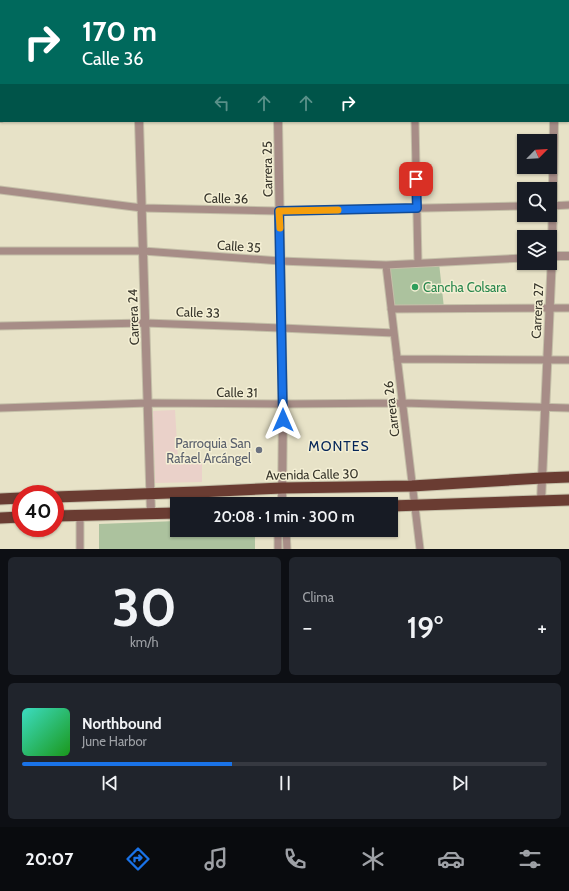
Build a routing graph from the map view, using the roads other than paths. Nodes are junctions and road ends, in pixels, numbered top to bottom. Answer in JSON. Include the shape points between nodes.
{"nodes":[{"id":1,"x":139,"y":122,"type":"edge"},
{"id":2,"x":278,"y":122,"type":"edge"},
{"id":3,"x":415,"y":122,"type":"edge"},
{"id":4,"x":554,"y":122,"type":"edge"},
{"id":5,"x":553,"y":182,"type":"edge"},
{"id":6,"x":0,"y":190,"type":"edge"},
{"id":7,"x":569,"y":205,"type":"edge"},
{"id":8,"x":517,"y":206,"type":"edge"},
{"id":9,"x":557,"y":206,"type":"edge"},
{"id":10,"x":142,"y":208,"type":"junction"},
{"id":11,"x":417,"y":208,"type":"junction"},
{"id":12,"x":279,"y":211,"type":"junction"},
{"id":13,"x":0,"y":251,"type":"edge"},
{"id":14,"x":143,"y":251,"type":"junction"},
{"id":15,"x":557,"y":256,"type":"edge"},
{"id":16,"x":569,"y":256,"type":"edge"},
{"id":17,"x":517,"y":258,"type":"edge"},
{"id":18,"x":280,"y":261,"type":"junction"},
{"id":19,"x":418,"y":263,"type":"junction"},
{"id":20,"x":386,"y":265,"type":"junction"},
{"id":21,"x":551,"y":270,"type":"edge"},
{"id":22,"x":550,"y":307,"type":"junction"},
{"id":23,"x":569,"y":308,"type":"edge"},
{"id":24,"x":391,"y":310,"type":"junction"},
{"id":25,"x":145,"y":323,"type":"junction"},
{"id":26,"x":0,"y":326,"type":"edge"},
{"id":27,"x":281,"y":328,"type":"junction"},
{"id":28,"x":394,"y":334,"type":"junction"},
{"id":29,"x":397,"y":359,"type":"junction"},
{"id":30,"x":547,"y":360,"type":"junction"},
{"id":31,"x":569,"y":360,"type":"edge"},
{"id":32,"x":148,"y":403,"type":"junction"},
{"id":33,"x":403,"y":403,"type":"junction"},
{"id":34,"x":283,"y":404,"type":"junction"},
{"id":35,"x":0,"y":408,"type":"edge"},
{"id":36,"x":545,"y":408,"type":"junction"},
{"id":37,"x":569,"y":408,"type":"edge"},
{"id":38,"x":569,"y":477,"type":"edge"},
{"id":39,"x":542,"y":478,"type":"junction"},
{"id":40,"x":412,"y":486,"type":"junction"},
{"id":41,"x":282,"y":488,"type":"junction"},
{"id":42,"x":151,"y":493,"type":"junction"},
{"id":43,"x":64,"y":497,"type":"edge"},
{"id":44,"x":282,"y":497,"type":"edge"},
{"id":45,"x":12,"y":498,"type":"edge"},
{"id":46,"x":0,"y":499,"type":"edge"},
{"id":47,"x":569,"y":500,"type":"edge"},
{"id":48,"x":540,"y":501,"type":"junction"},
{"id":49,"x":415,"y":505,"type":"junction"},
{"id":50,"x":398,"y":506,"type":"edge"},
{"id":51,"x":151,"y":513,"type":"junction"},
{"id":52,"x":170,"y":513,"type":"edge"},
{"id":53,"x":80,"y":514,"type":"junction"},
{"id":54,"x":64,"y":515,"type":"edge"},
{"id":55,"x":12,"y":517,"type":"edge"},
{"id":56,"x":0,"y":518,"type":"edge"},
{"id":57,"x":278,"y":537,"type":"edge"},
{"id":58,"x":286,"y":537,"type":"edge"},
{"id":59,"x":80,"y":549,"type":"edge"},
{"id":60,"x":278,"y":549,"type":"edge"},
{"id":61,"x":287,"y":549,"type":"edge"},
{"id":62,"x":420,"y":549,"type":"edge"}],
"edges":[{"from":1,"to":10,"type":"street","name":"Carrera 24"},
{"from":2,"to":12,"type":"street","name":"Carrera 25"},
{"from":3,"to":11,"type":"street"},
{"from":4,"to":5,"type":"street","name":"Carrera 27"},
{"from":6,"to":10,"type":"street","name":"Calle 36"},
{"from":7,"to":9,"type":"street"},
{"from":8,"to":11,"type":"street","name":"Calle 36"},
{"from":10,"to":12,"type":"street","name":"Calle 36"},
{"from":10,"to":14,"type":"street","name":"Carrera 24"},
{"from":11,"to":12,"type":"street","name":"Calle 36"},
{"from":11,"to":19,"type":"street"},
{"from":12,"to":18,"type":"street","name":"Carrera 25"},
{"from":13,"to":14,"type":"street","name":"Calle 35"},
{"from":14,"to":18,"type":"street","name":"Calle 35"},
{"from":14,"to":25,"type":"street","name":"Carrera 24"},
{"from":15,"to":16,"type":"street"},
{"from":17,"to":19,"type":"street","name":"Calle 35"},
{"from":18,"to":20,"type":"street","name":"Calle 35"},
{"from":18,"to":27,"type":"street","name":"Carrera 25"},
{"from":19,"to":20,"type":"street","name":"Calle 35"},
{"from":20,"to":24,"type":"street","name":"Carrera 26"},
{"from":21,"to":22,"type":"street","name":"Carrera 27"},
{"from":22,"to":23,"type":"street"},
{"from":22,"to":24,"type":"street"},
{"from":22,"to":30,"type":"street","name":"Carrera 27"},
{"from":24,"to":28,"type":"street","name":"Carrera 26"},
{"from":25,"to":26,"type":"street","name":"Calle 33"},
{"from":25,"to":27,"type":"street","name":"Calle 33"},
{"from":25,"to":32,"type":"street","name":"Carrera 24"},
{"from":27,"to":28,"type":"street","name":"Calle 33"},
{"from":27,"to":34,"type":"street","name":"Carrera 25"},
{"from":28,"to":29,"type":"street","name":"Carrera 26"},
{"from":29,"to":30,"type":"street"},
{"from":29,"to":33,"type":"street","name":"Carrera 26"},
{"from":30,"to":31,"type":"street"},
{"from":30,"to":36,"type":"street","name":"Carrera 27"},
{"from":32,"to":34,"type":"street","name":"Calle 31"},
{"from":32,"to":35,"type":"street","name":"Calle 31"},
{"from":32,"to":42,"type":"street","name":"Carrera 24"},
{"from":33,"to":34,"type":"street","name":"Calle 31"},
{"from":33,"to":36,"type":"street","name":"Calle 31"},
{"from":33,"to":40,"type":"street","name":"Carrera 26"},
{"from":34,"to":41,"type":"street","name":"Carrera 25"},
{"from":36,"to":37,"type":"street","name":"Calle 31"},
{"from":36,"to":39,"type":"street","name":"Carrera 27"},
{"from":38,"to":39,"type":"highway","name":"Avenida Calle 30"},
{"from":39,"to":40,"type":"highway","name":"Avenida Calle 30"},
{"from":39,"to":48,"type":"street","name":"Carrera 27"},
{"from":40,"to":41,"type":"highway","name":"Avenida Calle 30"},
{"from":40,"to":49,"type":"street","name":"Carrera 26"},
{"from":41,"to":42,"type":"highway","name":"Avenida Calle 30"},
{"from":41,"to":44,"type":"street","name":"Carrera 25"},
{"from":42,"to":43,"type":"highway","name":"Avenida Calle 30"},
{"from":42,"to":51,"type":"street","name":"Carrera 24"},
{"from":45,"to":46,"type":"highway"},
{"from":47,"to":48,"type":"highway"},
{"from":48,"to":49,"type":"highway"},
{"from":49,"to":50,"type":"highway"},
{"from":49,"to":62,"type":"street","name":"Carrera 26"},
{"from":51,"to":52,"type":"highway"},
{"from":51,"to":53,"type":"highway"},
{"from":53,"to":54,"type":"highway"},
{"from":53,"to":59,"type":"street"},
{"from":55,"to":56,"type":"highway"},
{"from":57,"to":60,"type":"street"},
{"from":58,"to":61,"type":"street"}]}
